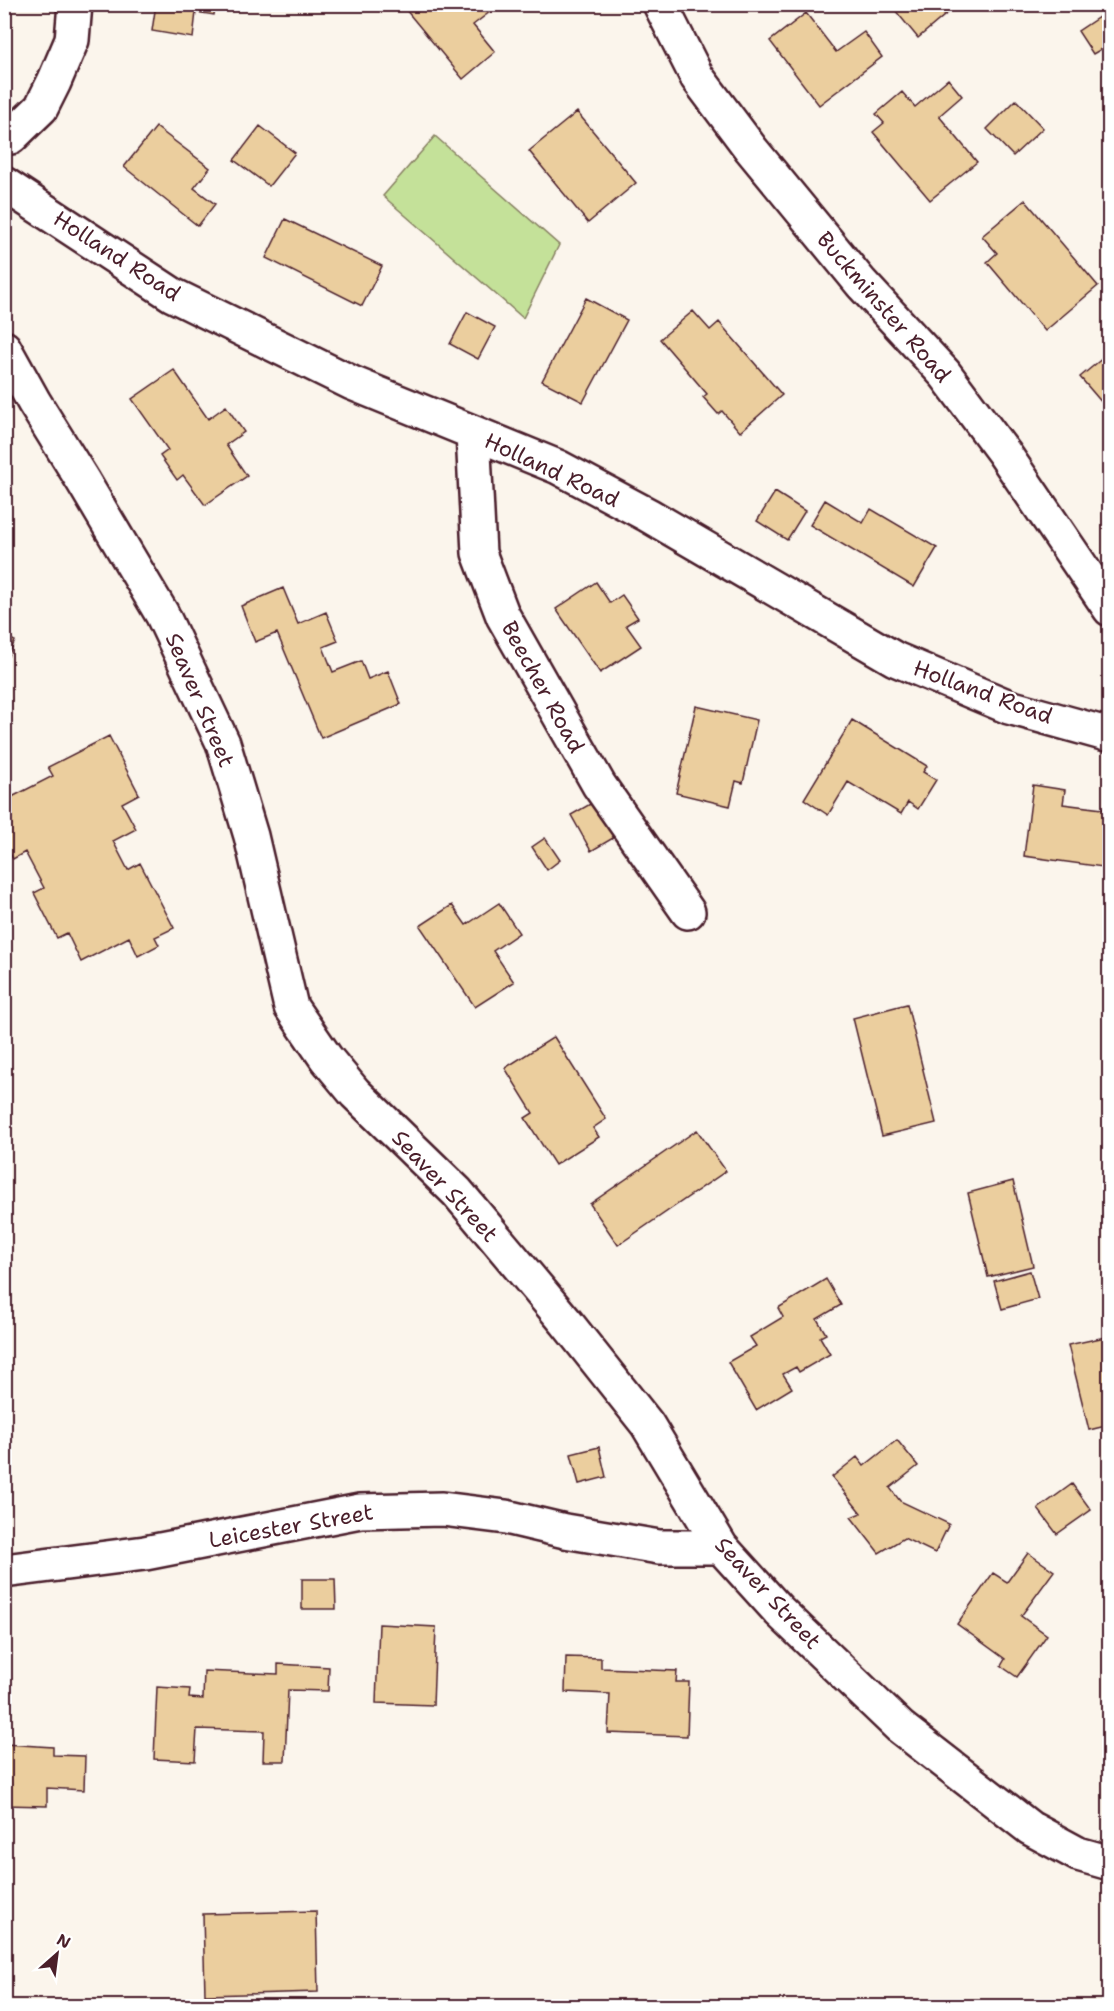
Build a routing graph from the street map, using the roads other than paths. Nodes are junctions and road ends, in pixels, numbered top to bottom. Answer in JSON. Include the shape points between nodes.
{"nodes":[{"id":1,"x":75,"y":4,"type":"edge"},
{"id":2,"x":660,"y":4,"type":"edge"},
{"id":3,"x":4,"y":138,"type":"edge"},
{"id":4,"x":4,"y":184,"type":"edge"},
{"id":5,"x":4,"y":348,"type":"edge"},
{"id":6,"x":473,"y":433,"type":"junction"},
{"id":7,"x":1110,"y":609,"type":"edge"},
{"id":8,"x":1110,"y":735,"type":"edge"},
{"id":9,"x":688,"y":912,"type":"dead end"},
{"id":10,"x":721,"y":1547,"type":"junction"},
{"id":11,"x":4,"y":1571,"type":"edge"},
{"id":12,"x":1110,"y":1863,"type":"edge"}],
"edges":[{"from":1,"to":3,"type":"street","via":[[72,40],[41,108],[11,137]]},
{"from":2,"to":7,"type":"street","name":"Buckminster Road","via":[[697,77],[861,283],[945,374]]},
{"from":4,"to":6,"type":"street","name":"Holland Road","via":[[173,295],[352,383]]},
{"from":5,"to":10,"type":"street","name":"Seaver Street","via":[[162,614],[223,744],[251,836],[291,1007],[356,1093],[457,1192],[630,1401]]},
{"from":6,"to":8,"type":"street","name":"Holland Road","via":[[558,468],[648,515],[895,659],[1009,707]]},
{"from":6,"to":9,"type":"street","name":"Beecher Road","via":[[479,554],[503,616],[599,785]]},
{"from":10,"to":11,"type":"street","name":"Leicester Street","via":[[659,1547],[506,1517],[442,1509],[360,1511],[145,1553]]},
{"from":10,"to":12,"type":"street","name":"Seaver Street","via":[[779,1611],[900,1727],[1030,1828],[1078,1854]]}]}
